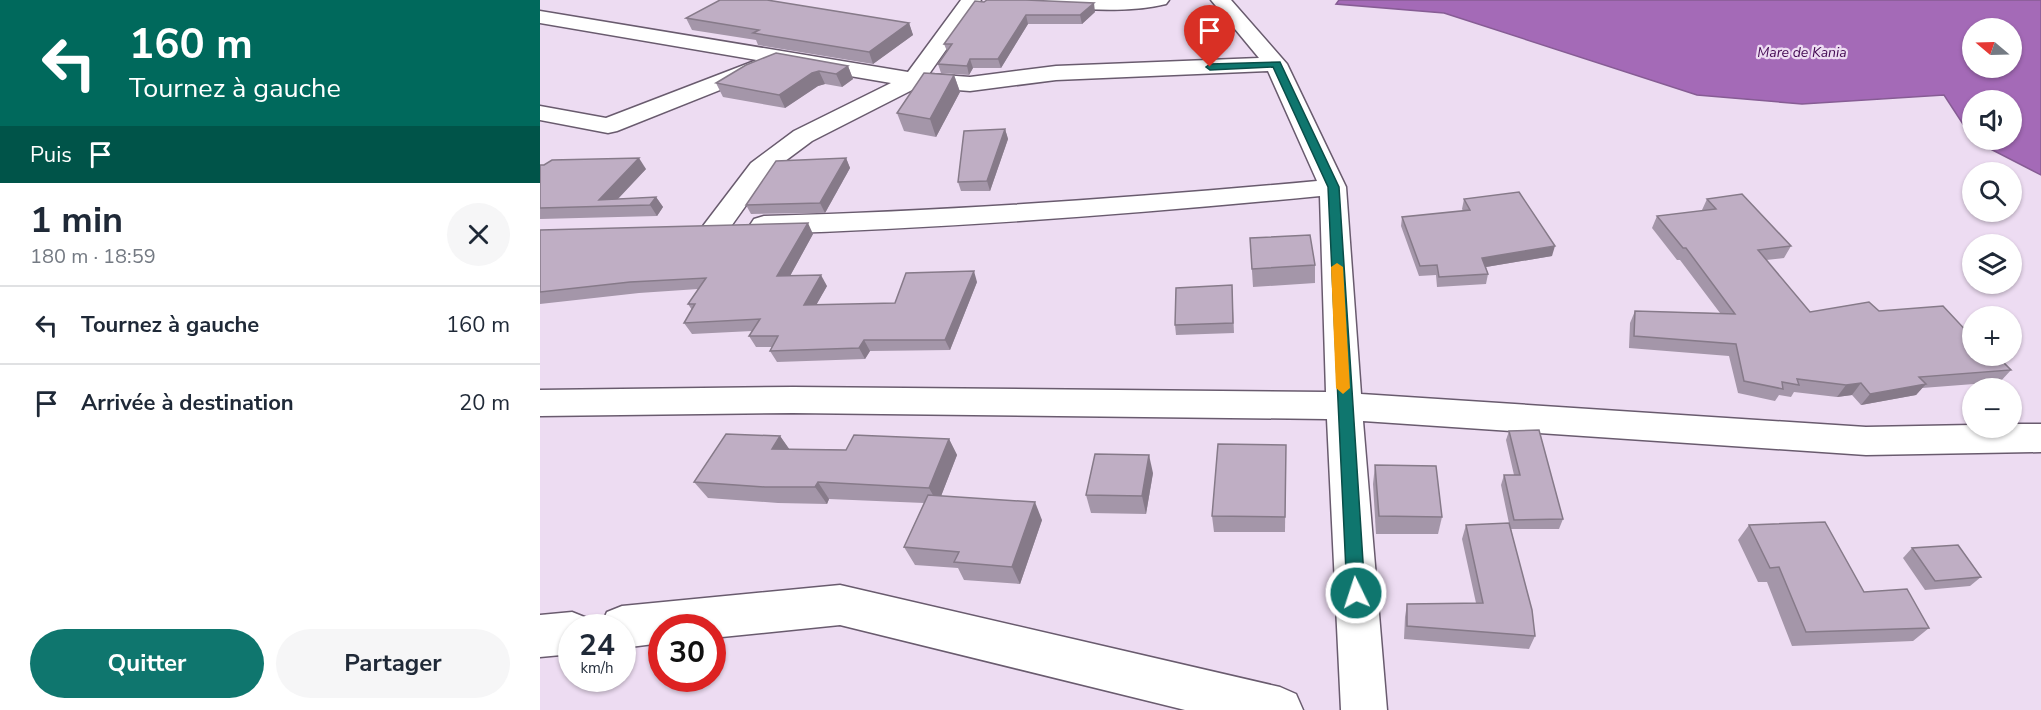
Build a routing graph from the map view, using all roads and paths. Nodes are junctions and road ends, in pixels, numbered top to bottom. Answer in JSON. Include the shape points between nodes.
{"nodes":[{"id":1,"x":564,"y":0,"type":"edge"},
{"id":2,"x":972,"y":0,"type":"edge"},
{"id":3,"x":1024,"y":0,"type":"edge"},
{"id":4,"x":1159,"y":0,"type":"edge"},
{"id":5,"x":1221,"y":0,"type":"edge"},
{"id":6,"x":540,"y":10,"type":"edge"},
{"id":7,"x":540,"y":17,"type":"edge"},
{"id":8,"x":779,"y":58,"type":"junction"},
{"id":9,"x":1276,"y":64,"type":"junction"},
{"id":10,"x":914,"y":80,"type":"junction"},
{"id":11,"x":540,"y":112,"type":"edge"},
{"id":12,"x":1333,"y":187,"type":"junction"},
{"id":13,"x":540,"y":403,"type":"edge"},
{"id":14,"x":1344,"y":406,"type":"junction"},
{"id":15,"x":2041,"y":438,"type":"edge"},
{"id":16,"x":636,"y":626,"type":"edge"},
{"id":17,"x":558,"y":634,"type":"edge"},
{"id":18,"x":540,"y":636,"type":"edge"},
{"id":19,"x":1280,"y":710,"type":"edge"},
{"id":20,"x":1364,"y":710,"type":"edge"}],
"edges":[{"from":1,"to":6,"type":"street"},
{"from":2,"to":10,"type":"street"},
{"from":3,"to":4,"type":"street"},
{"from":5,"to":9,"type":"street"},
{"from":7,"to":8,"type":"street"},
{"from":8,"to":10,"type":"street"},
{"from":8,"to":11,"type":"street","via":[[608,126]]},
{"from":9,"to":10,"type":"street","via":[[1056,73],[970,84]]},
{"from":9,"to":12,"type":"street"},
{"from":10,"to":12,"type":"street","via":[[803,136],[760,168],[706,226],[902,221],[1133,206]]},
{"from":12,"to":14,"type":"street"},
{"from":13,"to":14,"type":"street","via":[[805,400]]},
{"from":14,"to":15,"type":"street","via":[[1866,441]]},
{"from":14,"to":20,"type":"street"},
{"from":16,"to":19,"type":"street","via":[[840,605]]},
{"from":17,"to":18,"type":"street"}]}
